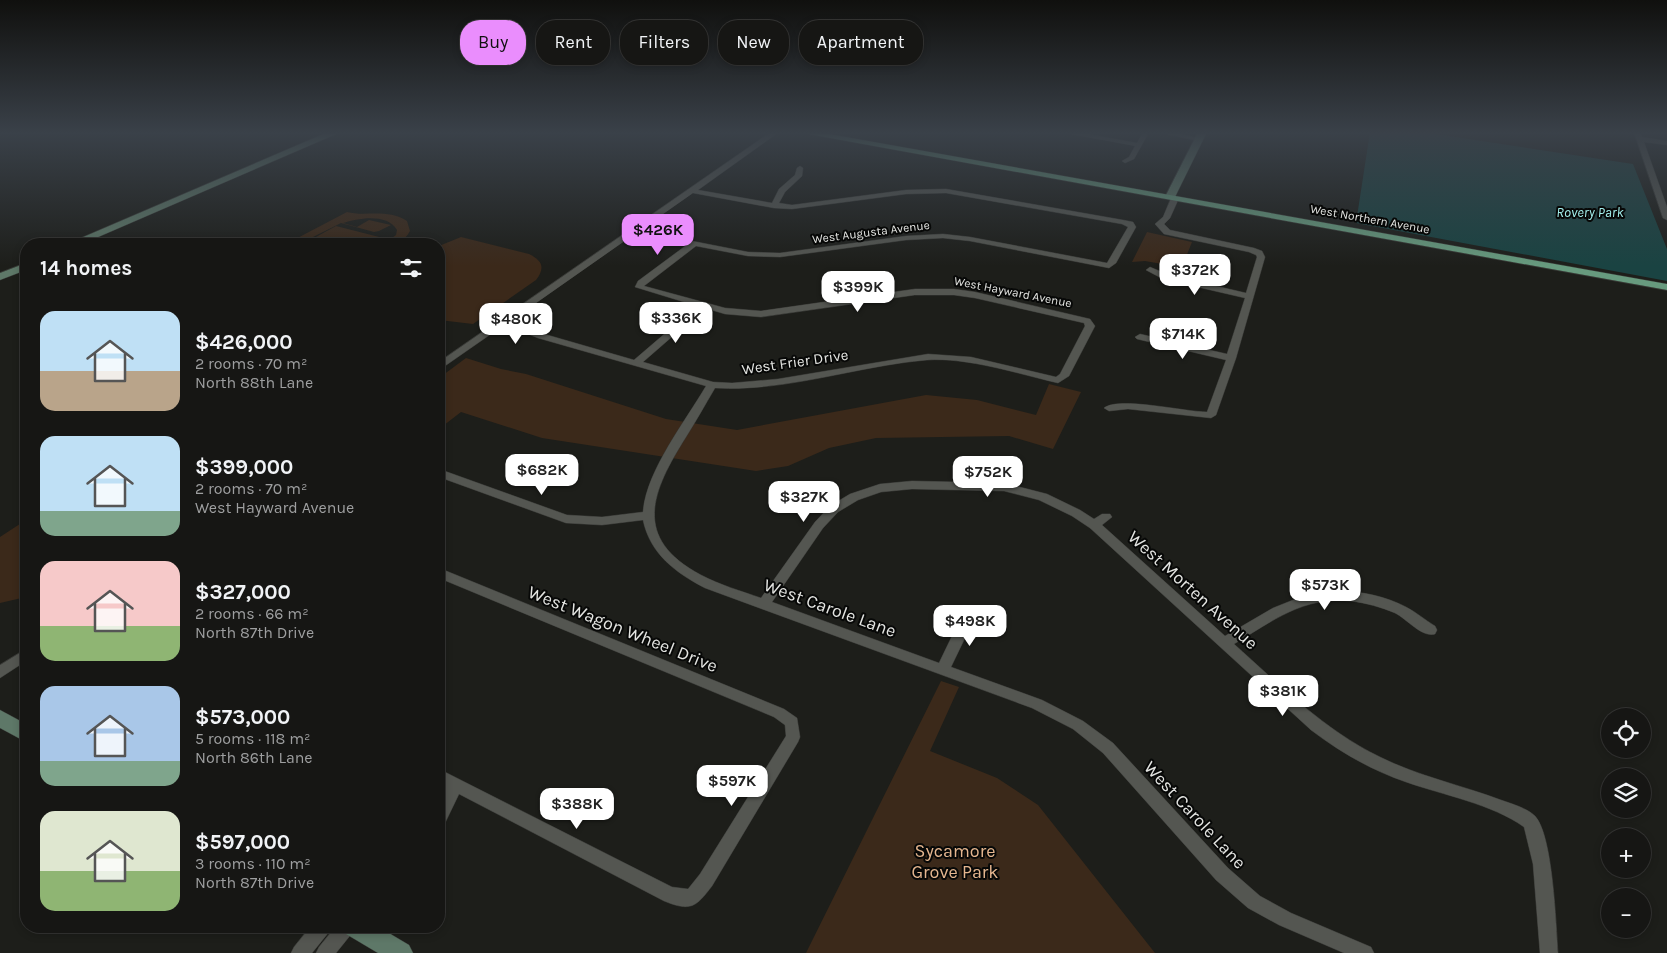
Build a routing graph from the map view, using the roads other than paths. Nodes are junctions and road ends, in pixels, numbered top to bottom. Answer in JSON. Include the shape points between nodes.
{"nodes":[{"id":1,"x":232,"y":176,"type":"edge"},
{"id":2,"x":714,"y":176,"type":"edge"},
{"id":3,"x":797,"y":176,"type":"edge"},
{"id":4,"x":1056,"y":176,"type":"edge"},
{"id":5,"x":1182,"y":176,"type":"edge"},
{"id":6,"x":1652,"y":176,"type":"edge"},
{"id":7,"x":901,"y":184,"type":"dead end"},
{"id":8,"x":696,"y":189,"type":"junction"},
{"id":9,"x":906,"y":192,"type":"junction"},
{"id":10,"x":1173,"y":197,"type":"junction"},
{"id":11,"x":774,"y":206,"type":"junction"},
{"id":12,"x":1166,"y":218,"type":"junction"},
{"id":13,"x":1667,"y":218,"type":"edge"},
{"id":14,"x":1162,"y":228,"type":"junction"},
{"id":15,"x":1174,"y":228,"type":"junction"},
{"id":16,"x":1186,"y":237,"type":"junction"},
{"id":17,"x":86,"y":238,"type":"edge"},
{"id":18,"x":20,"y":262,"type":"edge"},
{"id":19,"x":20,"y":269,"type":"edge"},
{"id":20,"x":0,"y":270,"type":"edge"},
{"id":21,"x":1150,"y":270,"type":"dead end"},
{"id":22,"x":0,"y":277,"type":"edge"},
{"id":23,"x":639,"y":287,"type":"joint"},
{"id":24,"x":1667,"y":287,"type":"edge"},
{"id":25,"x":1249,"y":296,"type":"junction"},
{"id":26,"x":702,"y":306,"type":"junction"},
{"id":27,"x":499,"y":324,"type":"junction"},
{"id":28,"x":1140,"y":337,"type":"dead end"},
{"id":29,"x":1231,"y":358,"type":"junction"},
{"id":30,"x":445,"y":362,"type":"edge"},
{"id":31,"x":635,"y":364,"type":"junction"},
{"id":32,"x":1058,"y":380,"type":"joint"},
{"id":33,"x":712,"y":386,"type":"junction"},
{"id":34,"x":1109,"y":408,"type":"dead end"},
{"id":35,"x":445,"y":475,"type":"edge"},
{"id":36,"x":647,"y":515,"type":"junction"},
{"id":37,"x":1106,"y":517,"type":"dead end"},
{"id":38,"x":1094,"y":525,"type":"junction"},
{"id":39,"x":445,"y":575,"type":"edge"},
{"id":40,"x":1296,"y":578,"type":"dead end"},
{"id":41,"x":1312,"y":598,"type":"junction"},
{"id":42,"x":764,"y":604,"type":"junction"},
{"id":43,"x":970,"y":613,"type":"dead end"},
{"id":44,"x":1430,"y":630,"type":"dead end"},
{"id":45,"x":1224,"y":643,"type":"junction"},
{"id":46,"x":20,"y":658,"type":"edge"},
{"id":47,"x":943,"y":669,"type":"junction"},
{"id":48,"x":0,"y":672,"type":"edge"},
{"id":49,"x":0,"y":718,"type":"edge"},
{"id":50,"x":20,"y":730,"type":"edge"},
{"id":51,"x":445,"y":779,"type":"edge"},
{"id":52,"x":456,"y":785,"type":"junction"},
{"id":53,"x":445,"y":793,"type":"edge"},
{"id":54,"x":445,"y":806,"type":"edge"},
{"id":55,"x":317,"y":933,"type":"edge"},
{"id":56,"x":342,"y":933,"type":"edge"},
{"id":57,"x":366,"y":933,"type":"edge"},
{"id":58,"x":300,"y":953,"type":"edge"},
{"id":59,"x":325,"y":953,"type":"edge"},
{"id":60,"x":400,"y":953,"type":"edge"},
{"id":61,"x":1365,"y":953,"type":"edge"},
{"id":62,"x":1549,"y":953,"type":"edge"}],
"edges":[{"from":1,"to":17,"type":"main road"},
{"from":2,"to":8,"type":"street"},
{"from":3,"to":11,"type":"street","via":[[782,191]]},
{"from":4,"to":10,"type":"main road","name":"West Northern Avenue"},
{"from":5,"to":10,"type":"main road"},
{"from":6,"to":13,"type":"street"},
{"from":7,"to":9,"type":"street"},
{"from":8,"to":11,"type":"street"},
{"from":8,"to":27,"type":"street"},
{"from":9,"to":11,"type":"street"},
{"from":9,"to":23,"type":"street","name":"West Augusta Avenue","via":[[964,193],[1130,224],[1132,228],[1108,266],[943,236],[780,255],[748,254],[695,244]]},
{"from":10,"to":12,"type":"street"},
{"from":10,"to":24,"type":"main road","name":"West Northern Avenue"},
{"from":12,"to":14,"type":"street","via":[[1159,224]]},
{"from":12,"to":15,"type":"street"},
{"from":14,"to":15,"type":"street"},
{"from":14,"to":16,"type":"street"},
{"from":15,"to":16,"type":"street"},
{"from":16,"to":25,"type":"street","via":[[1259,253],[1261,257]]},
{"from":18,"to":20,"type":"main road"},
{"from":19,"to":22,"type":"main road"},
{"from":21,"to":25,"type":"street","via":[[1166,277]]},
{"from":23,"to":26,"type":"street","name":"West Hayward Avenue"},
{"from":25,"to":29,"type":"street"},
{"from":26,"to":31,"type":"street"},
{"from":26,"to":32,"type":"street","name":"West Hayward Avenue","via":[[761,314],[915,292],[954,292],[985,297],[1088,321],[1090,326],[1064,376]]},
{"from":27,"to":30,"type":"street"},
{"from":27,"to":31,"type":"street","name":"West Frier Drive","via":[[527,336],[541,336]]},
{"from":28,"to":29,"type":"street"},
{"from":29,"to":34,"type":"street","via":[[1211,414],[1128,406]]},
{"from":31,"to":33,"type":"street","name":"West Frier Drive"},
{"from":32,"to":33,"type":"street","name":"West Frier Drive","via":[[971,360],[928,358],[778,382]]},
{"from":33,"to":36,"type":"street","via":[[655,480]]},
{"from":35,"to":36,"type":"street","via":[[566,518],[602,521]]},
{"from":36,"to":42,"type":"street","name":"West Carole Lane","via":[[656,542],[680,569],[710,585]]},
{"from":37,"to":38,"type":"street"},
{"from":38,"to":42,"type":"street","name":"West Morten Avenue","via":[[1058,503],[1004,487],[912,485],[880,488],[854,497],[834,509],[819,525]]},
{"from":38,"to":45,"type":"street","name":"West Morten Avenue"},
{"from":39,"to":52,"type":"street","name":"West Wagon Wheel Drive","via":[[770,709],[792,722],[793,737],[692,898],[670,895]]},
{"from":40,"to":41,"type":"street"},
{"from":41,"to":44,"type":"street","via":[[1344,596],[1373,600],[1399,610]]},
{"from":41,"to":45,"type":"street","via":[[1283,609]]},
{"from":42,"to":47,"type":"street","name":"West Carole Lane"},
{"from":43,"to":47,"type":"street"},
{"from":45,"to":62,"type":"street","name":"West Morten Avenue","via":[[1316,726],[1364,757],[1529,821],[1538,840]]},
{"from":46,"to":48,"type":"street"},
{"from":47,"to":61,"type":"street","name":"West Carole Lane","via":[[1037,704],[1078,725],[1108,748],[1222,874],[1254,902]]},
{"from":49,"to":50,"type":"main road"},
{"from":51,"to":52,"type":"street"},
{"from":52,"to":53,"type":"street"},
{"from":52,"to":54,"type":"street"},
{"from":55,"to":58,"type":"street"},
{"from":56,"to":59,"type":"street"},
{"from":57,"to":60,"type":"main road"}]}
